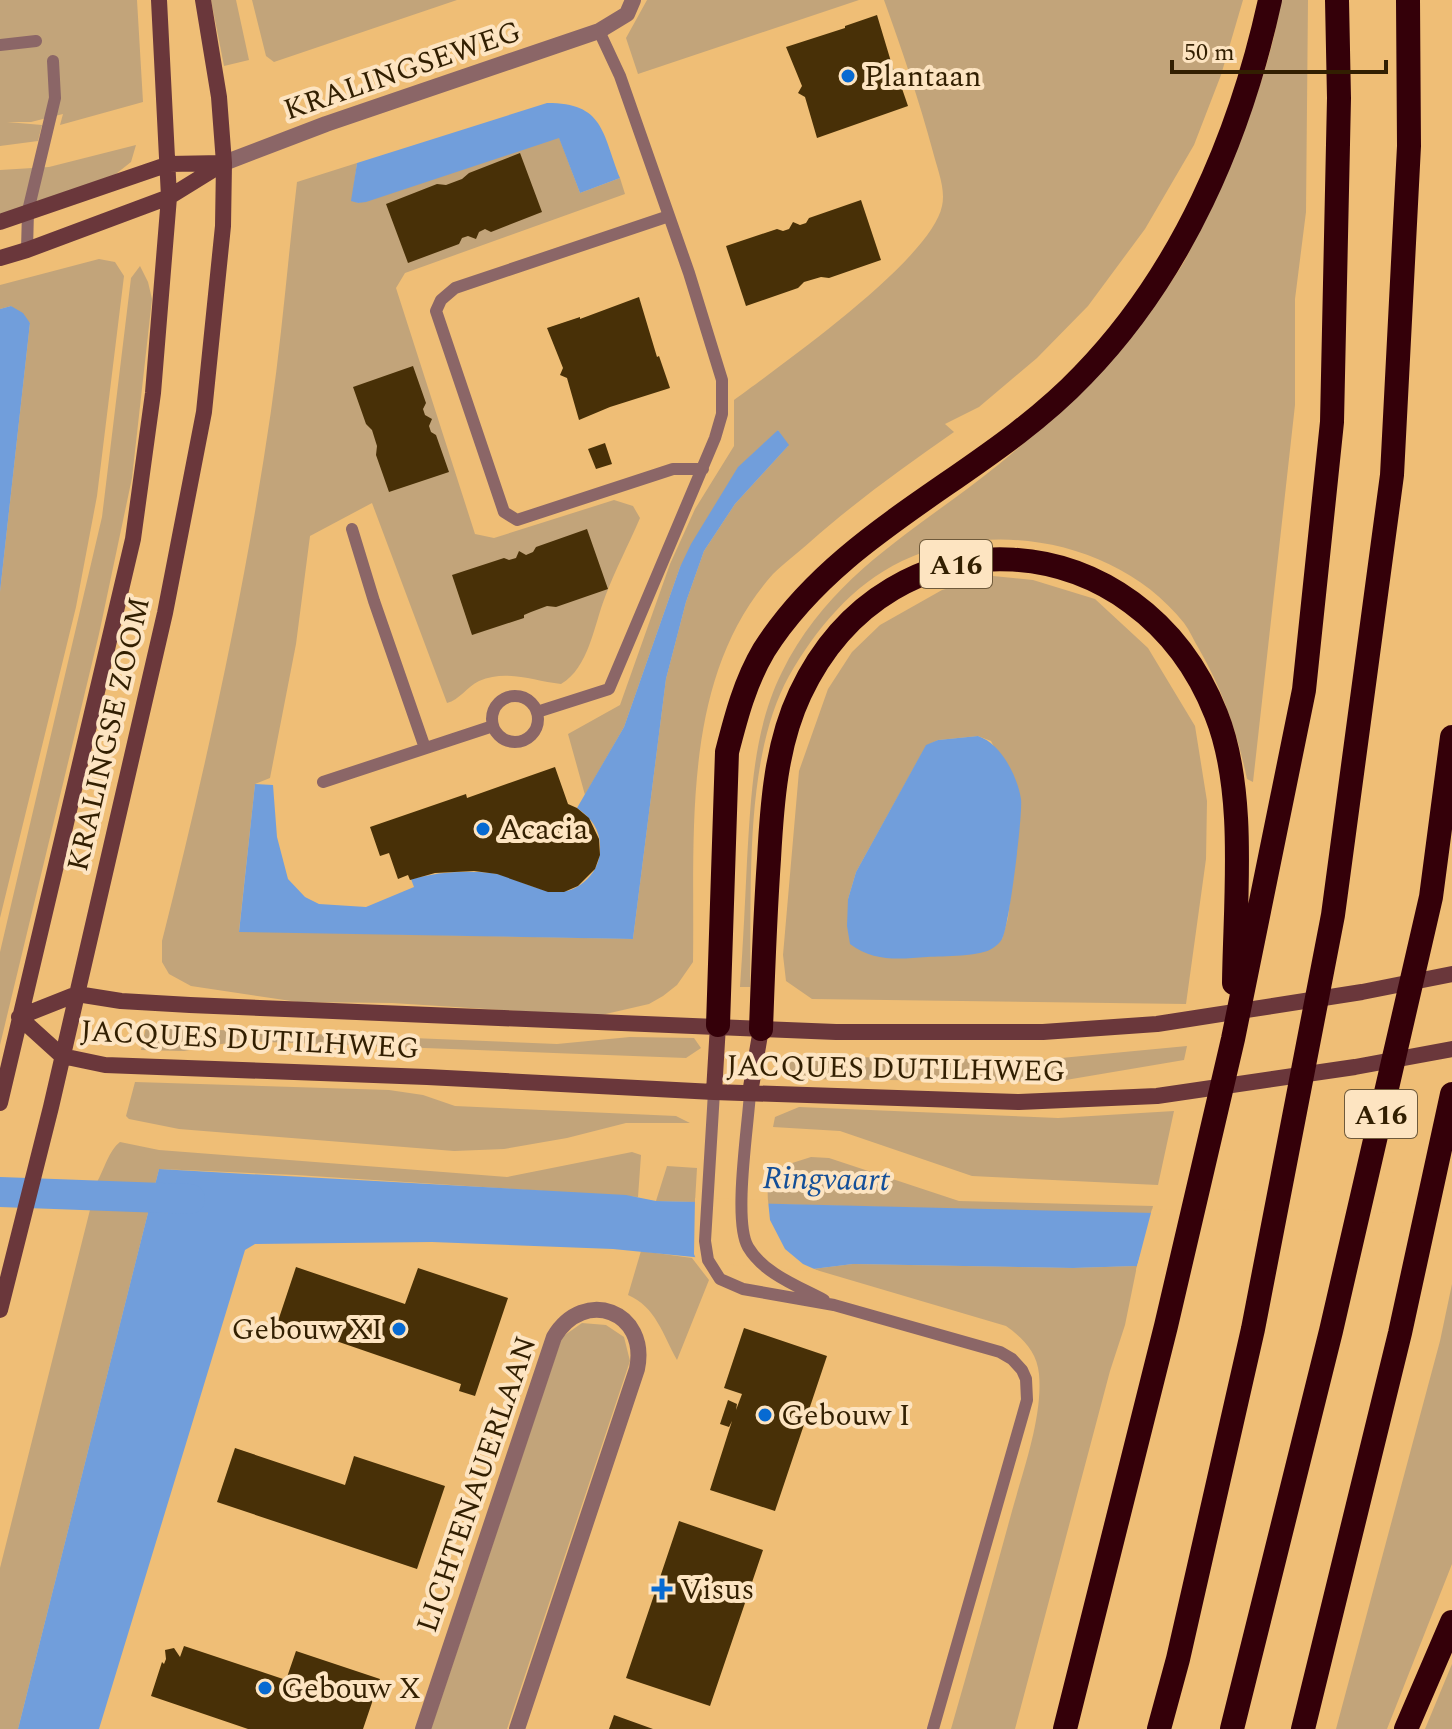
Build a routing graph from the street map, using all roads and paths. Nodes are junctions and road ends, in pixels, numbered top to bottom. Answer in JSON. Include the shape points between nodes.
{"nodes":[{"id":1,"x":159,"y":0,"type":"edge"},
{"id":2,"x":203,"y":0,"type":"edge"},
{"id":3,"x":633,"y":0,"type":"edge"},
{"id":4,"x":1270,"y":0,"type":"edge"},
{"id":5,"x":1337,"y":0,"type":"edge"},
{"id":6,"x":1408,"y":0,"type":"edge"},
{"id":7,"x":599,"y":31,"type":"junction"},
{"id":8,"x":36,"y":41,"type":"dead end"},
{"id":9,"x":0,"y":45,"type":"edge"},
{"id":10,"x":53,"y":61,"type":"dead end"},
{"id":11,"x":224,"y":163,"type":"junction"},
{"id":12,"x":169,"y":164,"type":"junction"},
{"id":13,"x":169,"y":197,"type":"junction"},
{"id":14,"x":28,"y":211,"type":"junction"},
{"id":15,"x":669,"y":216,"type":"junction"},
{"id":16,"x":0,"y":222,"type":"edge"},
{"id":17,"x":27,"y":250,"type":"junction"},
{"id":18,"x":0,"y":258,"type":"edge"},
{"id":19,"x":703,"y":469,"type":"junction"},
{"id":20,"x":352,"y":529,"type":"dead end"},
{"id":21,"x":537,"y":712,"type":"junction"},
{"id":22,"x":493,"y":726,"type":"junction"},
{"id":23,"x":1452,"y":737,"type":"edge"},
{"id":24,"x":425,"y":748,"type":"junction"},
{"id":25,"x":323,"y":782,"type":"dead end"},
{"id":26,"x":1246,"y":929,"type":"junction"},
{"id":27,"x":1452,"y":974,"type":"edge"},
{"id":28,"x":77,"y":994,"type":"junction"},
{"id":29,"x":19,"y":1017,"type":"junction"},
{"id":30,"x":718,"y":1025,"type":"junction"},
{"id":31,"x":761,"y":1029,"type":"junction"},
{"id":32,"x":1452,"y":1049,"type":"edge"},
{"id":33,"x":62,"y":1056,"type":"junction"},
{"id":34,"x":714,"y":1092,"type":"junction"},
{"id":35,"x":750,"y":1093,"type":"junction"},
{"id":36,"x":1452,"y":1094,"type":"edge"},
{"id":37,"x":0,"y":1103,"type":"edge"},
{"id":38,"x":834,"y":1305,"type":"junction"},
{"id":39,"x":0,"y":1310,"type":"edge"},
{"id":40,"x":1452,"y":1622,"type":"edge"},
{"id":41,"x":423,"y":1729,"type":"edge"},
{"id":42,"x":517,"y":1729,"type":"edge"},
{"id":43,"x":933,"y":1729,"type":"edge"},
{"id":44,"x":1065,"y":1729,"type":"edge"},
{"id":45,"x":1159,"y":1729,"type":"edge"},
{"id":46,"x":1232,"y":1729,"type":"edge"},
{"id":47,"x":1303,"y":1729,"type":"edge"},
{"id":48,"x":1406,"y":1729,"type":"edge"}],
"edges":[{"from":1,"to":12,"type":"main road","name":"KRALINGSE ZOOM"},
{"from":2,"to":11,"type":"main road","name":"KRALINGSE ZOOM"},
{"from":3,"to":7,"type":"street","name":"KRALINGSEWEG","via":[[627,14]]},
{"from":4,"to":30,"type":"highway","number":"A16","via":[[1226,147],[1174,254],[1132,318],[1045,411],[848,556],[805,597],[763,653],[737,712],[727,752]]},
{"from":5,"to":26,"type":"highway","number":"A16","via":[[1332,422],[1304,690]]},
{"from":6,"to":45,"type":"highway","number":"A16","via":[[1409,146],[1392,475],[1333,915],[1253,1329]]},
{"from":7,"to":11,"type":"street","name":"KRALINGSEWEG"},
{"from":7,"to":15,"type":"lane"},
{"from":8,"to":9,"type":"lane"},
{"from":10,"to":14,"type":"lane","via":[[55,98]]},
{"from":11,"to":12,"type":"main road","name":"KRALINGSEWEG"},
{"from":11,"to":13,"type":"main road","name":"KRALINGSEWEG"},
{"from":11,"to":28,"type":"main road","name":"KRALINGSE ZOOM","via":[[223,226],[204,412],[165,613]]},
{"from":12,"to":13,"type":"main road","name":"KRALINGSE ZOOM"},
{"from":12,"to":14,"type":"main road","name":"KRALINGSEWEG"},
{"from":13,"to":17,"type":"main road","name":"KRALINGSEWEG"},
{"from":13,"to":29,"type":"main road","name":"KRALINGSE ZOOM","via":[[153,393],[133,539]]},
{"from":14,"to":16,"type":"main road","name":"KRALINGSEWEG"},
{"from":14,"to":17,"type":"lane"},
{"from":15,"to":19,"type":"lane","via":[[722,380],[722,414]]},
{"from":15,"to":19,"type":"lane","via":[[455,288],[436,311],[504,512],[517,520],[673,469]]},
{"from":17,"to":18,"type":"main road","name":"KRALINGSEWEG"},
{"from":19,"to":21,"type":"lane","via":[[609,689]]},
{"from":20,"to":24,"type":"lane"},
{"from":21,"to":22,"type":"lane","via":[[526,698],[508,697],[494,709]]},
{"from":21,"to":22,"type":"lane","via":[[536,730],[522,741],[504,740]]},
{"from":22,"to":24,"type":"lane"},
{"from":23,"to":46,"type":"highway","number":"A16","via":[[1431,897]]},
{"from":24,"to":25,"type":"lane"},
{"from":26,"to":31,"type":"highway","number":"A16","via":[[1228,747],[1211,702],[1179,647],[1153,619],[1096,580],[1053,564],[1014,558],[974,560],[911,579],[854,617],[831,640],[799,695],[774,793]]},
{"from":26,"to":44,"type":"highway","number":"A16","via":[[1233,1039]]},
{"from":27,"to":31,"type":"main road","name":"JACQUES DUTILHWEG","via":[[1348,995],[1100,1030]]},
{"from":28,"to":29,"type":"main road","name":"JACQUES DUTILHWEG"},
{"from":28,"to":30,"type":"main road","name":"JACQUES DUTILHWEG","via":[[190,1005]]},
{"from":28,"to":33,"type":"main road","name":"KRALINGSE ZOOM"},
{"from":29,"to":33,"type":"main road","name":"JACQUES DUTILHWEG"},
{"from":29,"to":37,"type":"main road","name":"KRALINGSE ZOOM"},
{"from":30,"to":31,"type":"main road","name":"JACQUES DUTILHWEG"},
{"from":30,"to":34,"type":"main road"},
{"from":31,"to":35,"type":"main road"},
{"from":32,"to":35,"type":"main road","name":"JACQUES DUTILHWEG","via":[[1111,1099],[1019,1102]]},
{"from":33,"to":34,"type":"main road","name":"JACQUES DUTILHWEG","via":[[105,1065]]},
{"from":33,"to":39,"type":"main road","name":"KRALINGSE ZOOM"},
{"from":34,"to":35,"type":"main road","name":"JACQUES DUTILHWEG"},
{"from":34,"to":38,"type":"lane","via":[[708,1260],[720,1279],[743,1289]]},
{"from":35,"to":38,"type":"lane","via":[[742,1221],[747,1246],[771,1272]]},
{"from":36,"to":47,"type":"highway","number":"A16"},
{"from":38,"to":43,"type":"lane","via":[[1000,1352],[1026,1379],[1027,1400]]},
{"from":40,"to":48,"type":"highway"},
{"from":41,"to":42,"type":"street","name":"LICHTENAUERLAAN","via":[[554,1337],[571,1316],[610,1312],[635,1335],[637,1369]]}]}
